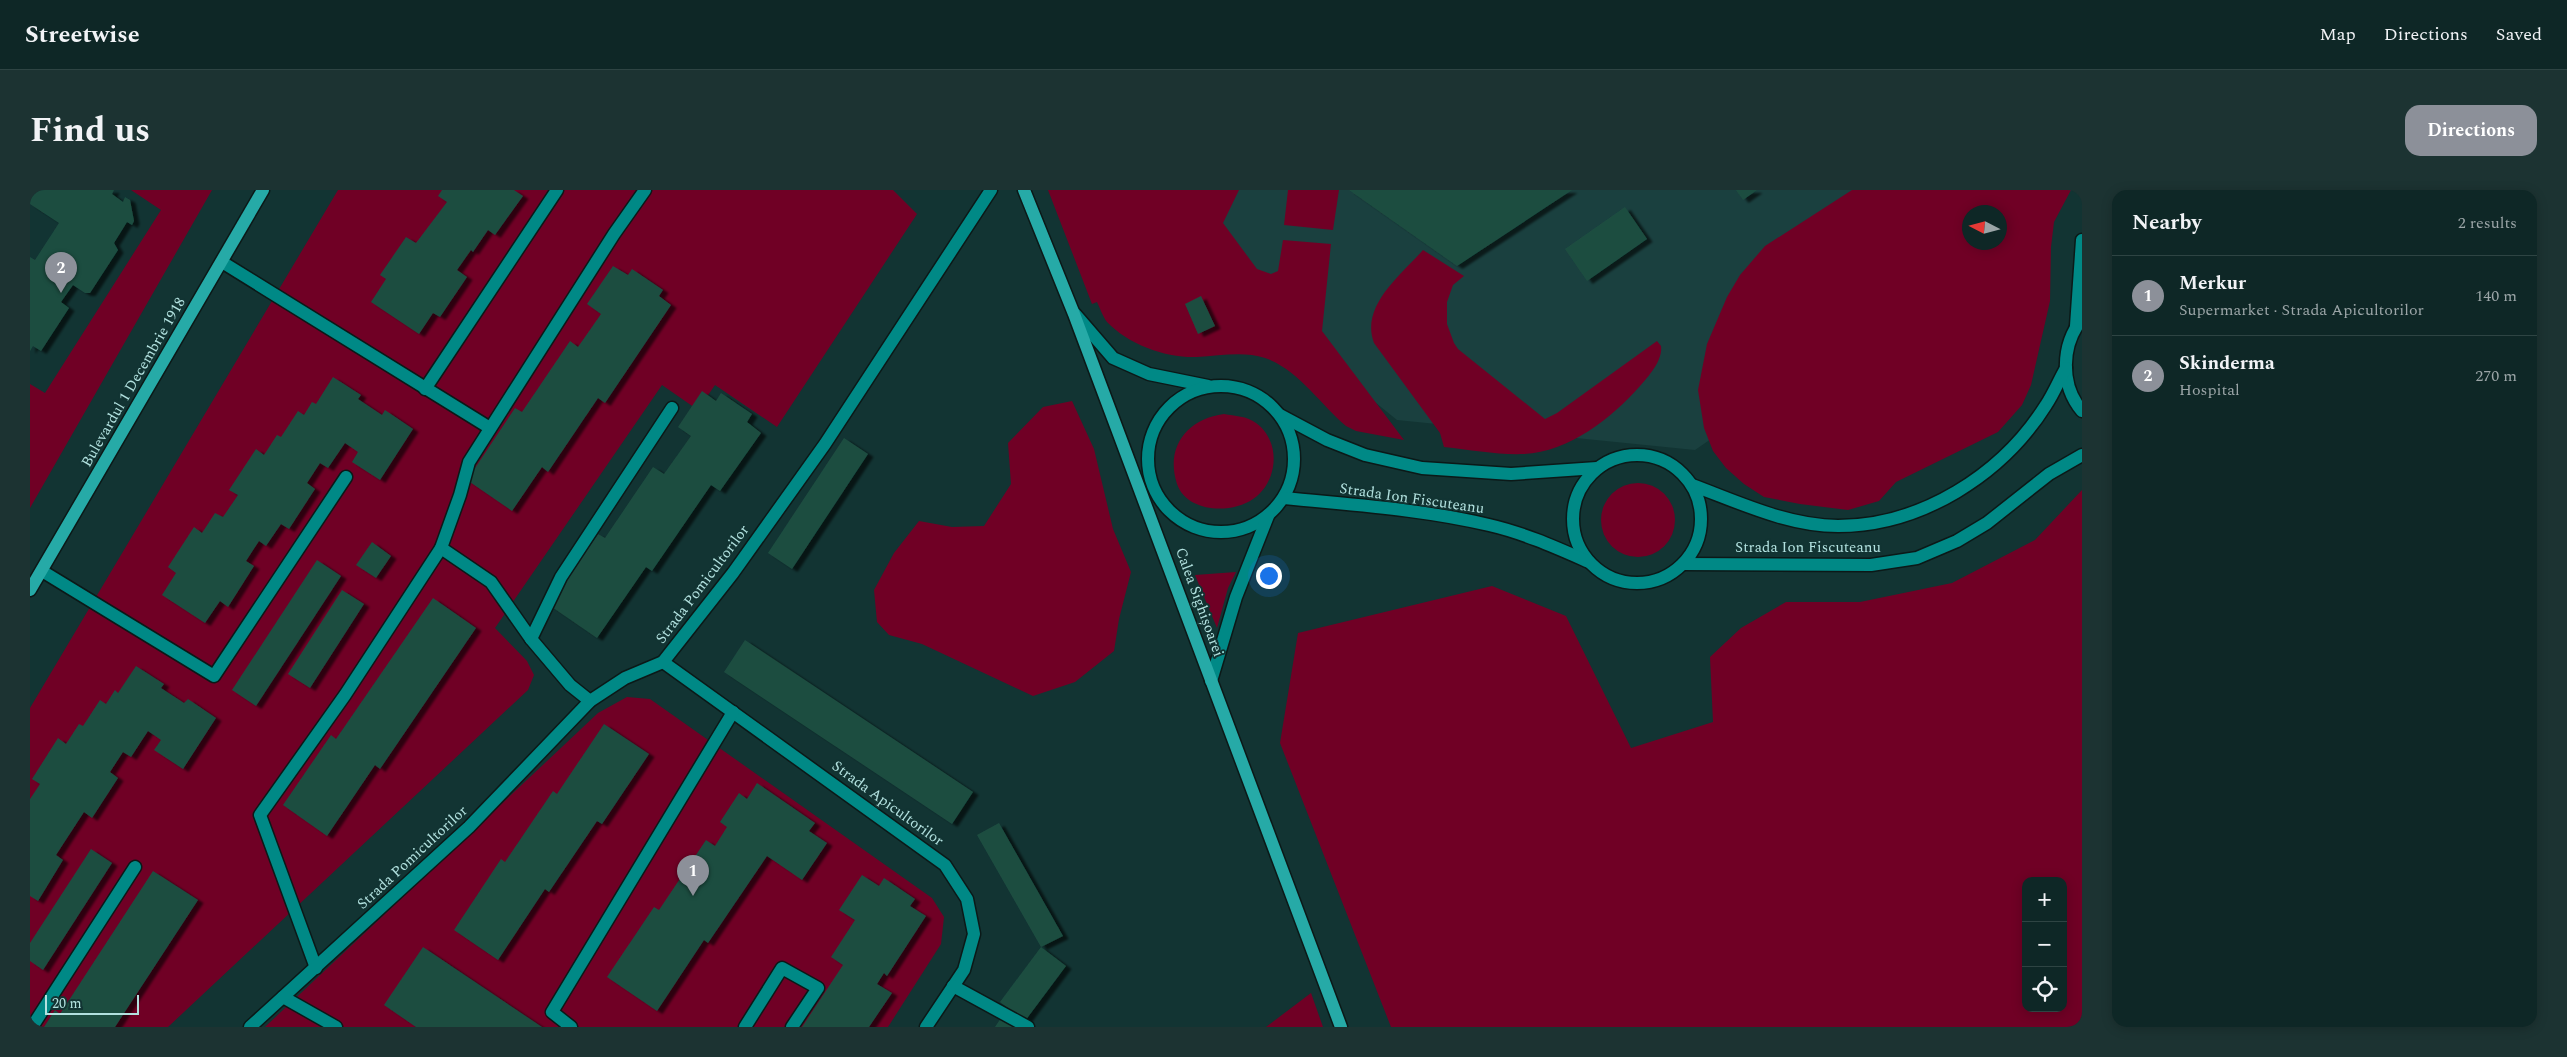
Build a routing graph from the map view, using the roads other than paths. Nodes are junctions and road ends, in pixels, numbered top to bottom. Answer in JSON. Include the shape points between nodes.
{"nodes":[{"id":1,"x":263,"y":190,"type":"edge"},
{"id":2,"x":557,"y":190,"type":"edge"},
{"id":3,"x":645,"y":190,"type":"edge"},
{"id":4,"x":991,"y":190,"type":"edge"},
{"id":5,"x":1024,"y":190,"type":"edge"},
{"id":6,"x":2082,"y":240,"type":"edge"},
{"id":7,"x":222,"y":262,"type":"junction"},
{"id":8,"x":1074,"y":314,"type":"junction"},
{"id":9,"x":2079,"y":323,"type":"edge"},
{"id":10,"x":2066,"y":368,"type":"junction"},
{"id":11,"x":1210,"y":386,"type":"junction"},
{"id":12,"x":425,"y":389,"type":"junction"},
{"id":13,"x":672,"y":408,"type":"dead end"},
{"id":14,"x":2082,"y":411,"type":"edge"},
{"id":15,"x":1280,"y":415,"type":"junction"},
{"id":16,"x":490,"y":428,"type":"junction"},
{"id":17,"x":2082,"y":455,"type":"edge"},
{"id":18,"x":1598,"y":468,"type":"junction"},
{"id":19,"x":346,"y":477,"type":"dead end"},
{"id":20,"x":1151,"y":482,"type":"junction"},
{"id":21,"x":1138,"y":484,"type":"junction"},
{"id":22,"x":1692,"y":485,"type":"junction"},
{"id":23,"x":1284,"y":498,"type":"junction"},
{"id":24,"x":1268,"y":515,"type":"junction"},
{"id":25,"x":440,"y":548,"type":"junction"},
{"id":26,"x":1589,"y":562,"type":"junction"},
{"id":27,"x":1683,"y":564,"type":"junction"},
{"id":28,"x":42,"y":570,"type":"junction"},
{"id":29,"x":30,"y":590,"type":"edge"},
{"id":30,"x":531,"y":638,"type":"junction"},
{"id":31,"x":663,"y":662,"type":"junction"},
{"id":32,"x":1211,"y":681,"type":"junction"},
{"id":33,"x":590,"y":701,"type":"junction"},
{"id":34,"x":733,"y":712,"type":"junction"},
{"id":35,"x":135,"y":867,"type":"dead end"},
{"id":36,"x":316,"y":968,"type":"junction"},
{"id":37,"x":953,"y":986,"type":"junction"},
{"id":38,"x":283,"y":997,"type":"junction"},
{"id":39,"x":32,"y":1027,"type":"edge"},
{"id":40,"x":250,"y":1027,"type":"edge"},
{"id":41,"x":336,"y":1027,"type":"edge"},
{"id":42,"x":571,"y":1027,"type":"edge"},
{"id":43,"x":745,"y":1027,"type":"edge"},
{"id":44,"x":792,"y":1027,"type":"edge"},
{"id":45,"x":926,"y":1027,"type":"edge"},
{"id":46,"x":1028,"y":1027,"type":"edge"},
{"id":47,"x":1342,"y":1027,"type":"edge"}],
"edges":[{"from":1,"to":7,"type":"main road","name":"Bulevardul 1 Decembrie 1918"},
{"from":2,"to":12,"type":"street"},
{"from":3,"to":16,"type":"street"},
{"from":4,"to":31,"type":"street","name":"Strada Pomicultorilor","via":[[825,444],[733,573]]},
{"from":5,"to":8,"type":"main road","name":"Calea Sighișoarei"},
{"from":6,"to":9,"type":"street"},
{"from":7,"to":12,"type":"street"},
{"from":7,"to":28,"type":"main road","name":"Bulevardul 1 Decembrie 1918"},
{"from":8,"to":11,"type":"street","via":[[1113,358],[1148,374]]},
{"from":8,"to":21,"type":"main road","name":"Calea Sighișoarei"},
{"from":9,"to":10,"type":"street","via":[[2068,346]]},
{"from":10,"to":14,"type":"street","via":[[2069,388]]},
{"from":10,"to":22,"type":"street","name":"Strada Ion Fiscuteanu","via":[[2047,405],[2002,457],[1950,497],[1885,522],[1837,526],[1802,522]]},
{"from":11,"to":15,"type":"street","via":[[1249,390]]},
{"from":11,"to":20,"type":"street","via":[[1190,392],[1172,404],[1159,420],[1150,440]]},
{"from":12,"to":16,"type":"street"},
{"from":13,"to":30,"type":"street","via":[[561,577]]},
{"from":15,"to":18,"type":"street","name":"Strada Ion Fiscuteanu","via":[[1326,440],[1365,455],[1422,468],[1511,474]]},
{"from":15,"to":23,"type":"street","via":[[1291,434],[1295,456],[1292,478]]},
{"from":16,"to":25,"type":"street","via":[[469,462]]},
{"from":17,"to":27,"type":"street","name":"Strada Ion Fiscuteanu","via":[[2049,474],[1987,523],[1957,541],[1917,558],[1871,565]]},
{"from":18,"to":22,"type":"street","via":[[1616,457],[1638,454],[1659,458],[1677,469]]},
{"from":18,"to":26,"type":"street","via":[[1583,483],[1574,503],[1573,524],[1578,545]]},
{"from":19,"to":28,"type":"street","via":[[214,676]]},
{"from":20,"to":21,"type":"street"},
{"from":20,"to":24,"type":"street","via":[[1160,500],[1174,515],[1211,532],[1238,530]]},
{"from":21,"to":32,"type":"main road","name":"Calea Sighișoarei"},
{"from":22,"to":27,"type":"street","via":[[1700,505],[1700,526],[1695,546]]},
{"from":23,"to":24,"type":"street"},
{"from":23,"to":26,"type":"street","name":"Strada Ion Fiscuteanu","via":[[1418,512],[1489,525],[1549,544]]},
{"from":24,"to":32,"type":"street","via":[[1236,597]]},
{"from":25,"to":30,"type":"street","via":[[491,582]]},
{"from":25,"to":36,"type":"street","via":[[345,695],[260,815]]},
{"from":26,"to":27,"type":"street","via":[[1605,576],[1625,582],[1646,583],[1666,576]]},
{"from":28,"to":29,"type":"main road","name":"Bulevardul 1 Decembrie 1918"},
{"from":30,"to":33,"type":"street","via":[[570,686]]},
{"from":31,"to":33,"type":"street","name":"Strada Pomicultorilor","via":[[625,678]]},
{"from":31,"to":34,"type":"street","name":"Strada Apicultorilor"},
{"from":32,"to":47,"type":"main road","name":"Calea Sighișoarei"},
{"from":33,"to":36,"type":"street","name":"Strada Pomicultorilor","via":[[469,827]]},
{"from":34,"to":37,"type":"street","name":"Strada Apicultorilor","via":[[945,865],[968,899],[974,934],[964,970]]},
{"from":34,"to":42,"type":"street","via":[[552,1012]]},
{"from":35,"to":39,"type":"street"},
{"from":36,"to":38,"type":"street","name":"Strada Pomicultorilor"},
{"from":37,"to":45,"type":"street","name":"Strada Apicultorilor"},
{"from":37,"to":46,"type":"street"},
{"from":38,"to":40,"type":"street","name":"Strada Pomicultorilor"},
{"from":38,"to":41,"type":"street"},
{"from":43,"to":44,"type":"street","via":[[782,968],[818,988]]}]}
